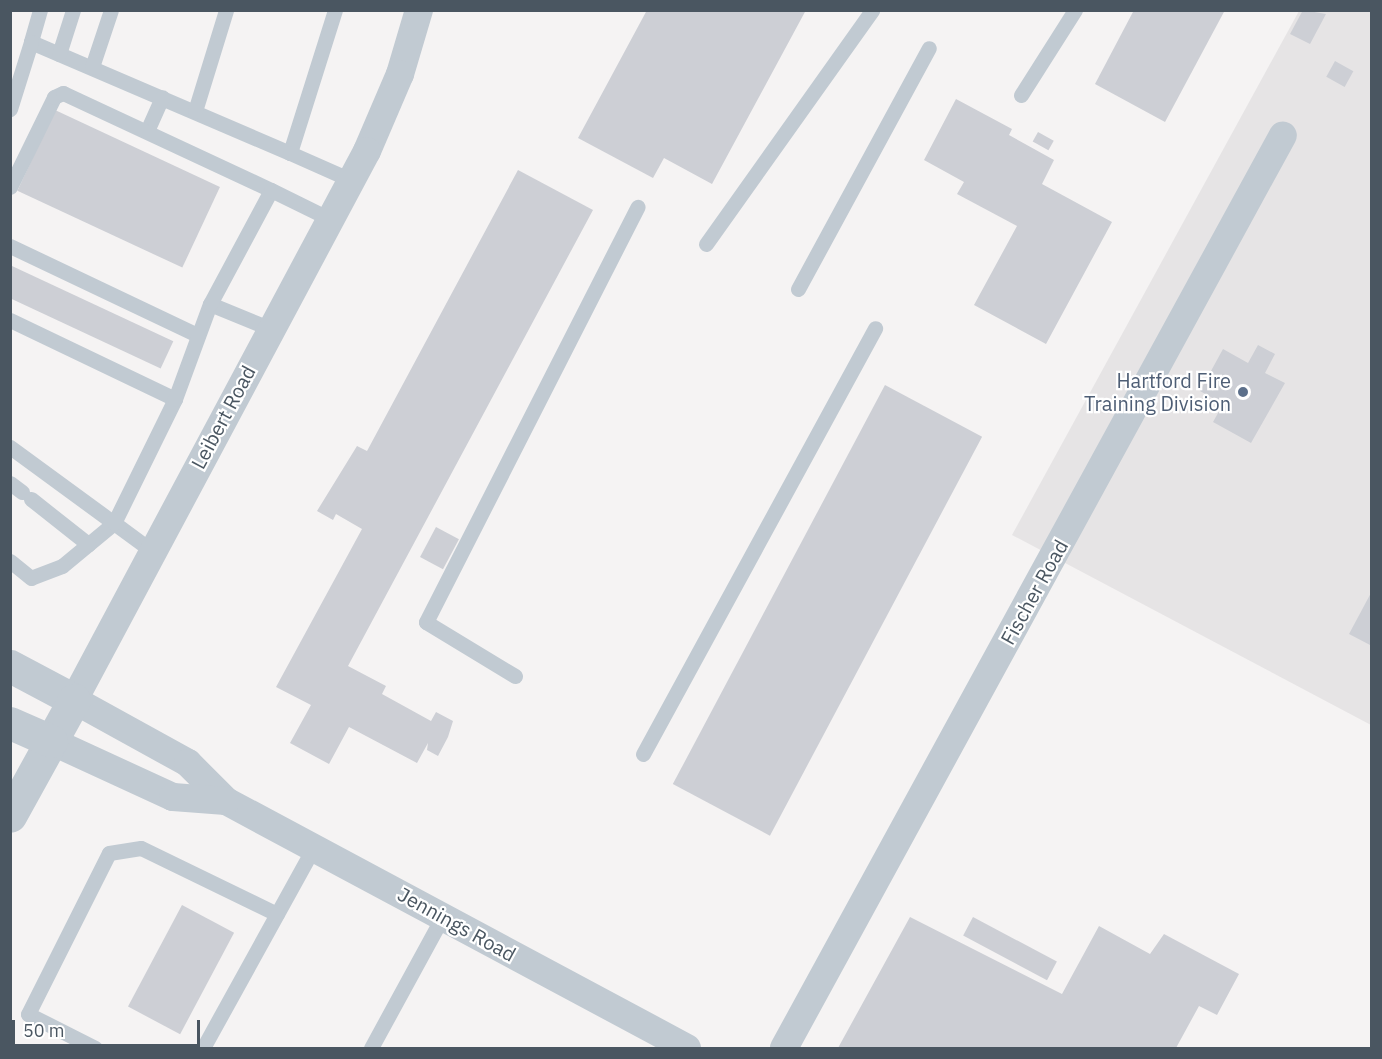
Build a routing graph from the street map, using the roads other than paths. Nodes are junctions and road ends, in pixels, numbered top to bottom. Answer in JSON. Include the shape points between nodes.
{"nodes":[{"id":1,"x":40,"y":10,"type":"edge"},
{"id":2,"x":73,"y":10,"type":"edge"},
{"id":3,"x":111,"y":10,"type":"edge"},
{"id":4,"x":226,"y":10,"type":"edge"},
{"id":5,"x":335,"y":10,"type":"edge"},
{"id":6,"x":419,"y":10,"type":"edge"},
{"id":7,"x":872,"y":10,"type":"edge"},
{"id":8,"x":1075,"y":10,"type":"edge"},
{"id":9,"x":31,"y":42,"type":"junction"},
{"id":10,"x":928,"y":48,"type":"dead end"},
{"id":11,"x":59,"y":54,"type":"junction"},
{"id":12,"x":92,"y":67,"type":"junction"},
{"id":13,"x":1021,"y":95,"type":"dead end"},
{"id":14,"x":162,"y":97,"type":"junction"},
{"id":15,"x":10,"y":109,"type":"edge"},
{"id":16,"x":195,"y":111,"type":"junction"},
{"id":17,"x":147,"y":131,"type":"junction"},
{"id":18,"x":1283,"y":135,"type":"dead end"},
{"id":19,"x":290,"y":153,"type":"junction"},
{"id":20,"x":351,"y":180,"type":"junction"},
{"id":21,"x":10,"y":187,"type":"edge"},
{"id":22,"x":270,"y":190,"type":"junction"},
{"id":23,"x":637,"y":207,"type":"dead end"},
{"id":24,"x":330,"y":219,"type":"junction"},
{"id":25,"x":706,"y":244,"type":"dead end"},
{"id":26,"x":10,"y":246,"type":"edge"},
{"id":27,"x":798,"y":289,"type":"dead end"},
{"id":28,"x":210,"y":304,"type":"junction"},
{"id":29,"x":10,"y":320,"type":"edge"},
{"id":30,"x":875,"y":328,"type":"dead end"},
{"id":31,"x":271,"y":329,"type":"junction"},
{"id":32,"x":195,"y":334,"type":"junction"},
{"id":33,"x":176,"y":399,"type":"junction"},
{"id":34,"x":10,"y":447,"type":"edge"},
{"id":35,"x":21,"y":491,"type":"edge"},
{"id":36,"x":114,"y":523,"type":"junction"},
{"id":37,"x":88,"y":544,"type":"junction"},
{"id":38,"x":152,"y":551,"type":"junction"},
{"id":39,"x":10,"y":561,"type":"edge"},
{"id":40,"x":10,"y":666,"type":"edge"},
{"id":41,"x":515,"y":676,"type":"dead end"},
{"id":42,"x":74,"y":700,"type":"junction"},
{"id":43,"x":10,"y":723,"type":"edge"},
{"id":44,"x":51,"y":741,"type":"junction"},
{"id":45,"x":643,"y":754,"type":"dead end"},
{"id":46,"x":226,"y":801,"type":"junction"},
{"id":47,"x":10,"y":816,"type":"edge"},
{"id":48,"x":314,"y":847,"type":"junction"},
{"id":49,"x":277,"y":914,"type":"junction"},
{"id":50,"x":444,"y":916,"type":"junction"},
{"id":51,"x":95,"y":1048,"type":"edge"},
{"id":52,"x":203,"y":1048,"type":"edge"},
{"id":53,"x":371,"y":1048,"type":"edge"},
{"id":54,"x":687,"y":1048,"type":"edge"},
{"id":55,"x":784,"y":1048,"type":"edge"}],
"edges":[{"from":1,"to":9,"type":"lane"},
{"from":2,"to":11,"type":"lane"},
{"from":3,"to":12,"type":"lane"},
{"from":4,"to":16,"type":"lane"},
{"from":5,"to":19,"type":"lane"},
{"from":6,"to":20,"type":"street","name":"Leibert Road","via":[[391,99]]},
{"from":7,"to":25,"type":"lane"},
{"from":8,"to":13,"type":"lane"},
{"from":9,"to":11,"type":"lane"},
{"from":9,"to":15,"type":"lane"},
{"from":10,"to":27,"type":"lane"},
{"from":11,"to":12,"type":"lane"},
{"from":12,"to":14,"type":"lane"},
{"from":14,"to":16,"type":"lane"},
{"from":14,"to":17,"type":"lane"},
{"from":16,"to":19,"type":"lane"},
{"from":17,"to":21,"type":"lane","via":[[63,93],[54,97]]},
{"from":17,"to":22,"type":"lane"},
{"from":18,"to":55,"type":"street","name":"Fischer Road"},
{"from":19,"to":20,"type":"lane"},
{"from":20,"to":24,"type":"street","name":"Leibert Road"},
{"from":22,"to":24,"type":"lane"},
{"from":22,"to":28,"type":"lane"},
{"from":23,"to":41,"type":"lane","via":[[426,622]]},
{"from":24,"to":31,"type":"street","name":"Leibert Road"},
{"from":26,"to":32,"type":"lane"},
{"from":28,"to":31,"type":"lane"},
{"from":28,"to":32,"type":"lane"},
{"from":29,"to":33,"type":"lane"},
{"from":30,"to":45,"type":"lane"},
{"from":31,"to":38,"type":"street","name":"Leibert Road"},
{"from":32,"to":33,"type":"lane"},
{"from":33,"to":36,"type":"lane"},
{"from":34,"to":36,"type":"lane"},
{"from":35,"to":37,"type":"lane"},
{"from":36,"to":37,"type":"lane"},
{"from":36,"to":38,"type":"lane"},
{"from":37,"to":39,"type":"lane","via":[[62,566],[31,578]]},
{"from":38,"to":42,"type":"street","name":"Leibert Road"},
{"from":40,"to":42,"type":"street","name":"Jennings Road"},
{"from":42,"to":44,"type":"street","name":"Leibert Road"},
{"from":42,"to":46,"type":"street","name":"Jennings Road","via":[[188,763]]},
{"from":43,"to":44,"type":"street","name":"Jennings Road"},
{"from":44,"to":46,"type":"street","name":"Jennings Road","via":[[173,797]]},
{"from":44,"to":47,"type":"street","name":"Leibert Road"},
{"from":46,"to":48,"type":"street","name":"Jennings Road"},
{"from":48,"to":49,"type":"lane"},
{"from":48,"to":50,"type":"street","name":"Jennings Road"},
{"from":49,"to":51,"type":"lane","via":[[141,848],[109,853],[28,1014]]},
{"from":49,"to":52,"type":"lane"},
{"from":50,"to":53,"type":"lane"},
{"from":50,"to":54,"type":"street","name":"Jennings Road"}]}
